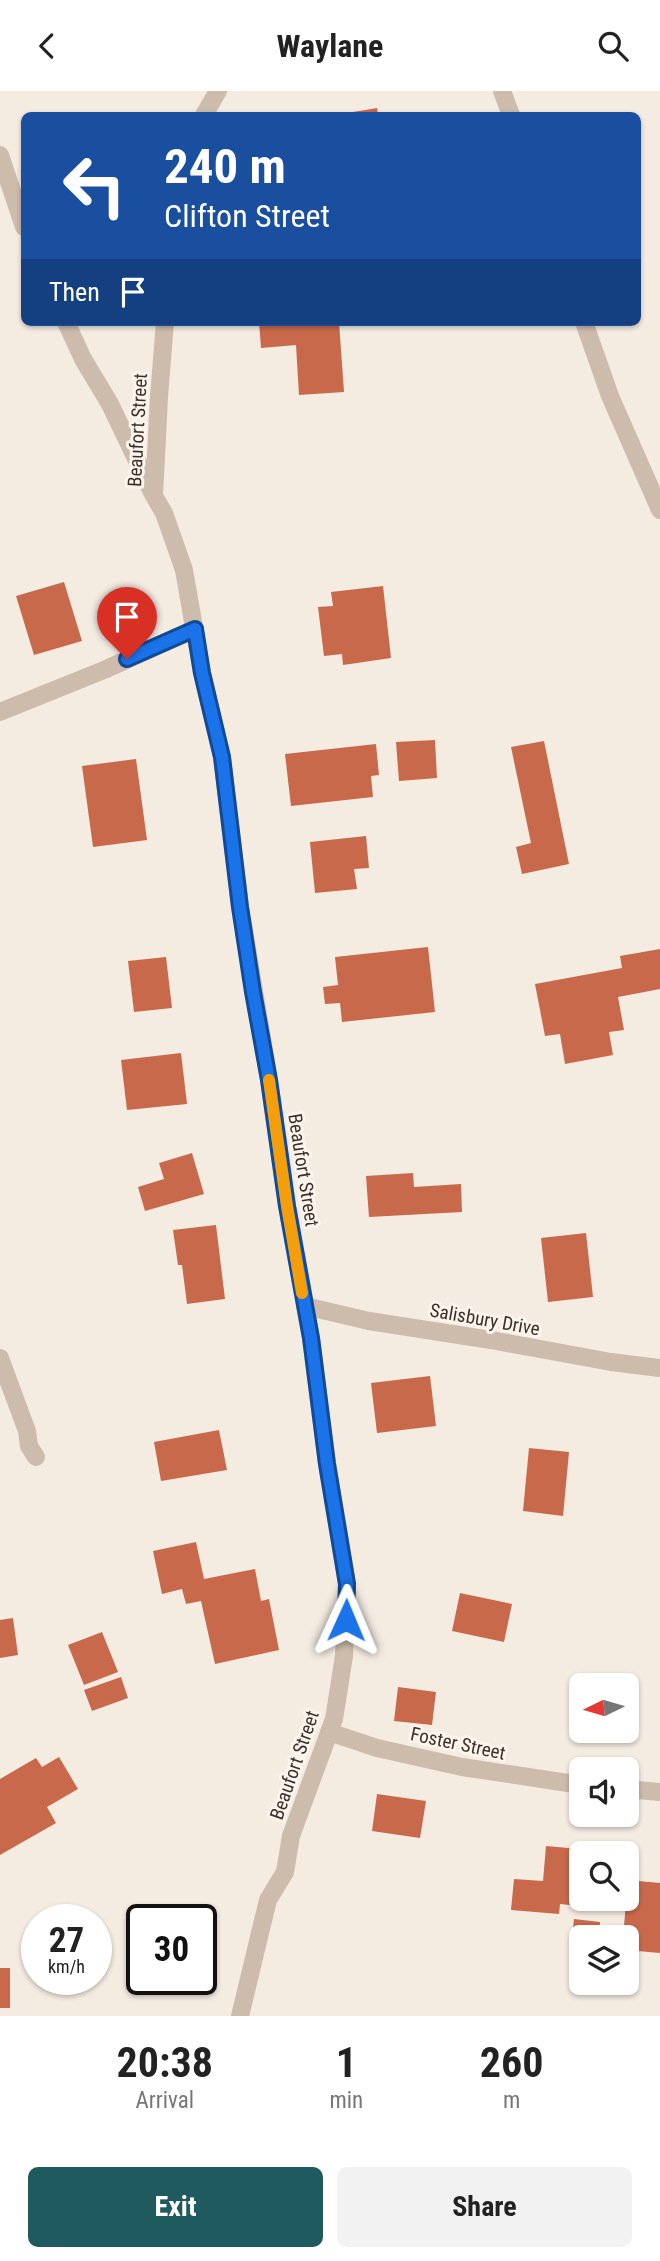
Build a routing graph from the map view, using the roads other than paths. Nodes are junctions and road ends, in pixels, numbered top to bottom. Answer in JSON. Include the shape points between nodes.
{"nodes":[{"id":1,"x":218,"y":91,"type":"edge"},
{"id":2,"x":502,"y":91,"type":"edge"},
{"id":3,"x":206,"y":112,"type":"edge"},
{"id":4,"x":511,"y":112,"type":"edge"},
{"id":5,"x":0,"y":155,"type":"edge"},
{"id":6,"x":21,"y":218,"type":"edge"},
{"id":7,"x":68,"y":326,"type":"edge"},
{"id":8,"x":165,"y":326,"type":"edge"},
{"id":9,"x":585,"y":326,"type":"edge"},
{"id":10,"x":154,"y":496,"type":"junction"},
{"id":11,"x":660,"y":510,"type":"edge"},
{"id":12,"x":195,"y":629,"type":"junction"},
{"id":13,"x":0,"y":712,"type":"edge"},
{"id":14,"x":305,"y":1306,"type":"junction"},
{"id":15,"x":0,"y":1359,"type":"edge"},
{"id":16,"x":660,"y":1368,"type":"edge"},
{"id":17,"x":36,"y":1457,"type":"dead end"},
{"id":18,"x":328,"y":1732,"type":"junction"},
{"id":19,"x":569,"y":1783,"type":"edge"},
{"id":20,"x":639,"y":1790,"type":"edge"},
{"id":21,"x":660,"y":1792,"type":"edge"},
{"id":22,"x":240,"y":2016,"type":"edge"}],
"edges":[{"from":1,"to":3,"type":"street"},
{"from":2,"to":4,"type":"street"},
{"from":5,"to":6,"type":"street"},
{"from":7,"to":10,"type":"street"},
{"from":8,"to":10,"type":"street","name":"Beaufort Street"},
{"from":9,"to":11,"type":"street","via":[[610,396]]},
{"from":10,"to":12,"type":"street","name":"Beaufort Street","via":[[184,570]]},
{"from":12,"to":13,"type":"street"},
{"from":12,"to":14,"type":"street","name":"Beaufort Street","via":[[222,757],[242,919]]},
{"from":14,"to":16,"type":"street","name":"Salisbury Drive","via":[[369,1321]]},
{"from":14,"to":18,"type":"street","name":"Beaufort Street","via":[[347,1584],[344,1656]]},
{"from":15,"to":17,"type":"street"},
{"from":18,"to":19,"type":"street","name":"Foster Street","via":[[462,1767]]},
{"from":18,"to":22,"type":"street","name":"Beaufort Street","via":[[291,1836],[285,1872],[268,1900]]},
{"from":20,"to":21,"type":"street"}]}
